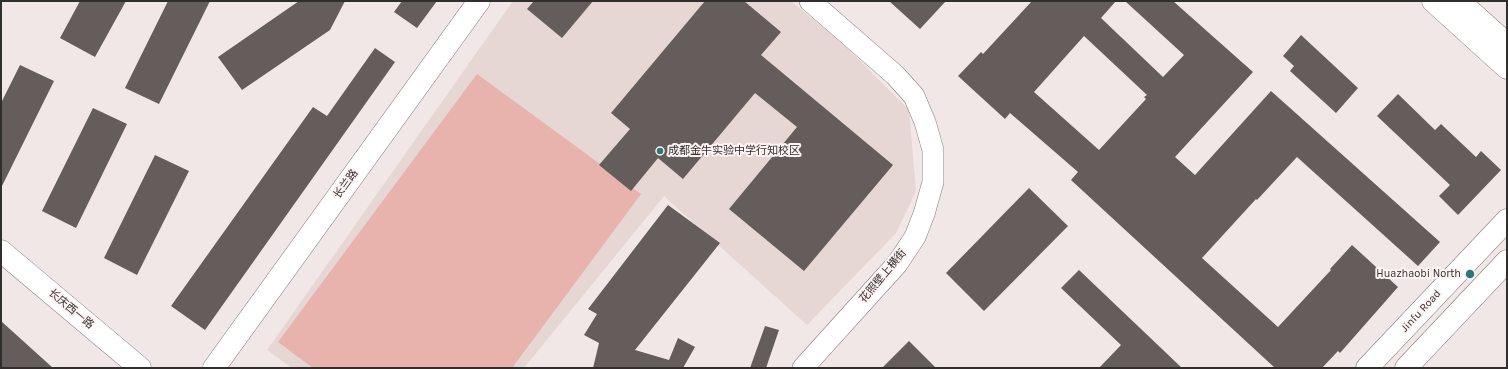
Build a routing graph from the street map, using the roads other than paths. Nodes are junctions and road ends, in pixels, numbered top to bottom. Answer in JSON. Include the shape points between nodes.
{"nodes":[{"id":1,"x":479,"y":1,"type":"edge"},
{"id":2,"x":810,"y":1,"type":"edge"},
{"id":3,"x":1433,"y":1,"type":"edge"},
{"id":4,"x":1459,"y":1,"type":"edge"},
{"id":5,"x":1507,"y":44,"type":"edge"},
{"id":6,"x":1507,"y":68,"type":"edge"},
{"id":7,"x":1507,"y":220,"type":"edge"},
{"id":8,"x":1,"y":250,"type":"edge"},
{"id":9,"x":1507,"y":261,"type":"edge"},
{"id":10,"x":140,"y":368,"type":"edge"},
{"id":11,"x":214,"y":368,"type":"edge"},
{"id":12,"x":803,"y":368,"type":"edge"},
{"id":13,"x":1367,"y":368,"type":"edge"},
{"id":14,"x":1406,"y":368,"type":"edge"}],
"edges":[{"from":1,"to":11,"type":"street","name":"长兰路"},
{"from":2,"to":12,"type":"street","name":"花照壁上横街","via":[[895,75],[914,96],[933,150],[933,182],[915,236],[897,264]]},
{"from":3,"to":6,"type":"street"},
{"from":4,"to":5,"type":"street"},
{"from":7,"to":13,"type":"street","name":"Jinfu Road"},
{"from":8,"to":10,"type":"street","name":"长庆西一路"},
{"from":9,"to":14,"type":"street"}]}
